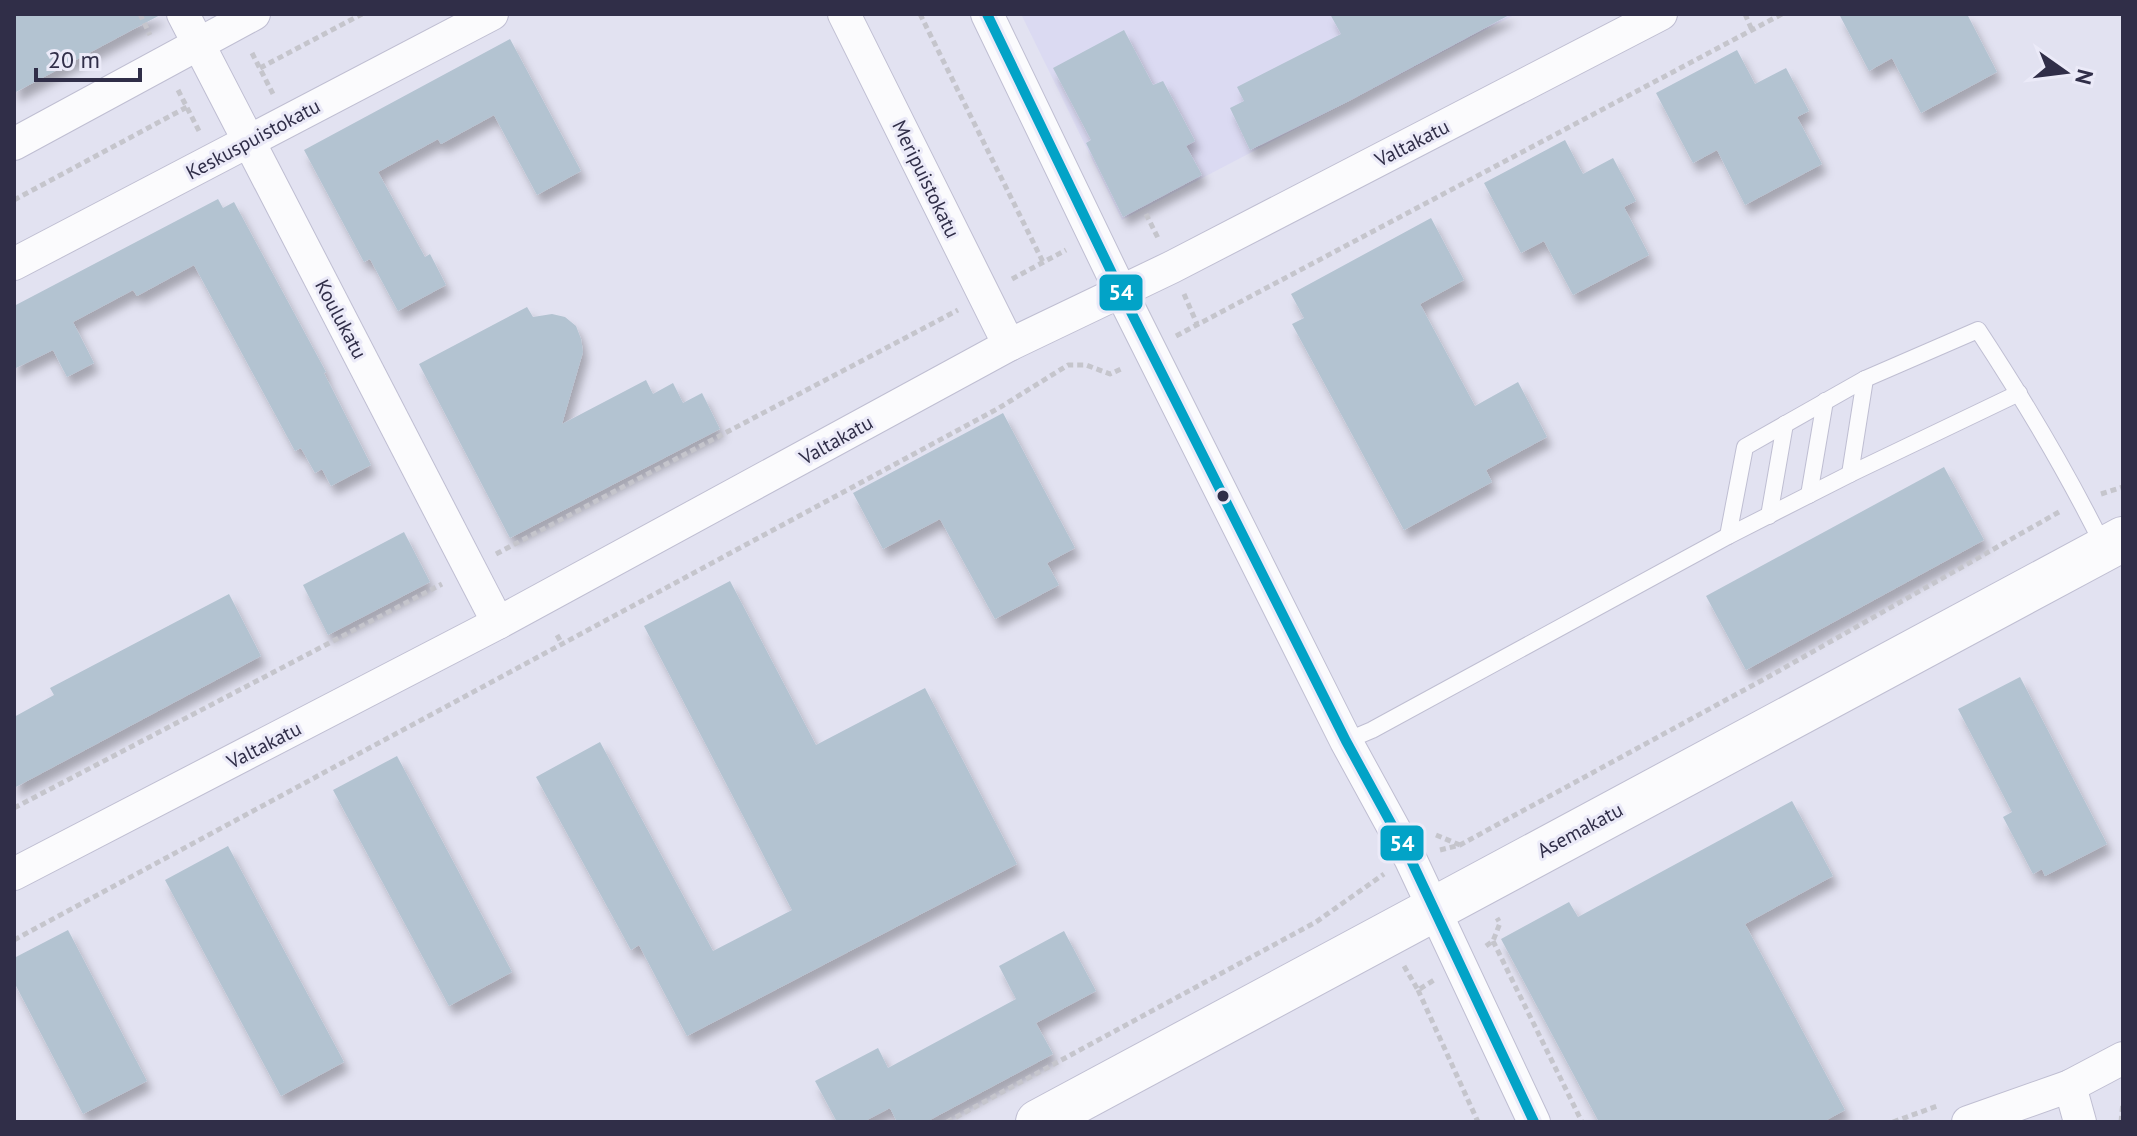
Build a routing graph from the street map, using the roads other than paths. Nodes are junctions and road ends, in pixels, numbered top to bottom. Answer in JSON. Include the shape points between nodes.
{"nodes":[{"id":1,"x":183,"y":14,"type":"edge"},
{"id":2,"x":254,"y":14,"type":"edge"},
{"id":3,"x":492,"y":14,"type":"edge"},
{"id":4,"x":844,"y":14,"type":"edge"},
{"id":5,"x":987,"y":14,"type":"edge"},
{"id":6,"x":1661,"y":14,"type":"edge"},
{"id":7,"x":198,"y":43,"type":"junction"},
{"id":8,"x":250,"y":142,"type":"junction"},
{"id":9,"x":14,"y":144,"type":"edge"},
{"id":10,"x":14,"y":264,"type":"edge"},
{"id":11,"x":1121,"y":292,"type":"junction"},
{"id":12,"x":1009,"y":345,"type":"junction"},
{"id":13,"x":1865,"y":379,"type":"junction"},
{"id":14,"x":2019,"y":393,"type":"junction"},
{"id":15,"x":1825,"y":401,"type":"junction"},
{"id":16,"x":1785,"y":424,"type":"junction"},
{"id":17,"x":1850,"y":474,"type":"junction"},
{"id":18,"x":1809,"y":495,"type":"junction"},
{"id":19,"x":1769,"y":516,"type":"junction"},
{"id":20,"x":1728,"y":536,"type":"junction"},
{"id":21,"x":2114,"y":544,"type":"edge"},
{"id":22,"x":498,"y":623,"type":"junction"},
{"id":23,"x":1346,"y":741,"type":"junction"},
{"id":24,"x":14,"y":874,"type":"edge"},
{"id":25,"x":1434,"y":908,"type":"junction"},
{"id":26,"x":2123,"y":1058,"type":"edge"},
{"id":27,"x":2070,"y":1086,"type":"junction"},
{"id":28,"x":1038,"y":1122,"type":"edge"},
{"id":29,"x":1534,"y":1122,"type":"edge"},
{"id":30,"x":1968,"y":1122,"type":"edge"},
{"id":31,"x":2080,"y":1122,"type":"edge"}],
"edges":[{"from":1,"to":7,"type":"street","name":"Koulukatu"},
{"from":2,"to":7,"type":"street"},
{"from":3,"to":8,"type":"street","name":"Keskuspuistokatu"},
{"from":4,"to":12,"type":"street","name":"Meripuistokatu"},
{"from":5,"to":11,"type":"street"},
{"from":6,"to":11,"type":"street","name":"Valtakatu"},
{"from":7,"to":8,"type":"street","name":"Koulukatu"},
{"from":7,"to":9,"type":"street"},
{"from":8,"to":10,"type":"street","name":"Keskuspuistokatu"},
{"from":8,"to":22,"type":"street","name":"Koulukatu"},
{"from":11,"to":12,"type":"street","name":"Valtakatu"},
{"from":11,"to":23,"type":"street"},
{"from":12,"to":22,"type":"street","name":"Valtakatu"},
{"from":13,"to":14,"type":"lane","via":[[1978,330]]},
{"from":13,"to":15,"type":"lane"},
{"from":13,"to":17,"type":"lane"},
{"from":14,"to":17,"type":"lane"},
{"from":14,"to":21,"type":"lane","via":[[2081,500]]},
{"from":15,"to":16,"type":"lane"},
{"from":15,"to":18,"type":"lane"},
{"from":16,"to":19,"type":"lane"},
{"from":16,"to":20,"type":"lane","via":[[1745,447]]},
{"from":17,"to":18,"type":"lane"},
{"from":18,"to":19,"type":"lane"},
{"from":19,"to":20,"type":"lane"},
{"from":20,"to":23,"type":"lane"},
{"from":21,"to":25,"type":"main road","name":"Asemakatu"},
{"from":22,"to":24,"type":"street","name":"Valtakatu"},
{"from":23,"to":25,"type":"street"},
{"from":25,"to":28,"type":"main road","name":"Asemakatu"},
{"from":25,"to":29,"type":"street"},
{"from":26,"to":27,"type":"street"},
{"from":27,"to":30,"type":"street"},
{"from":27,"to":31,"type":"street"}]}
